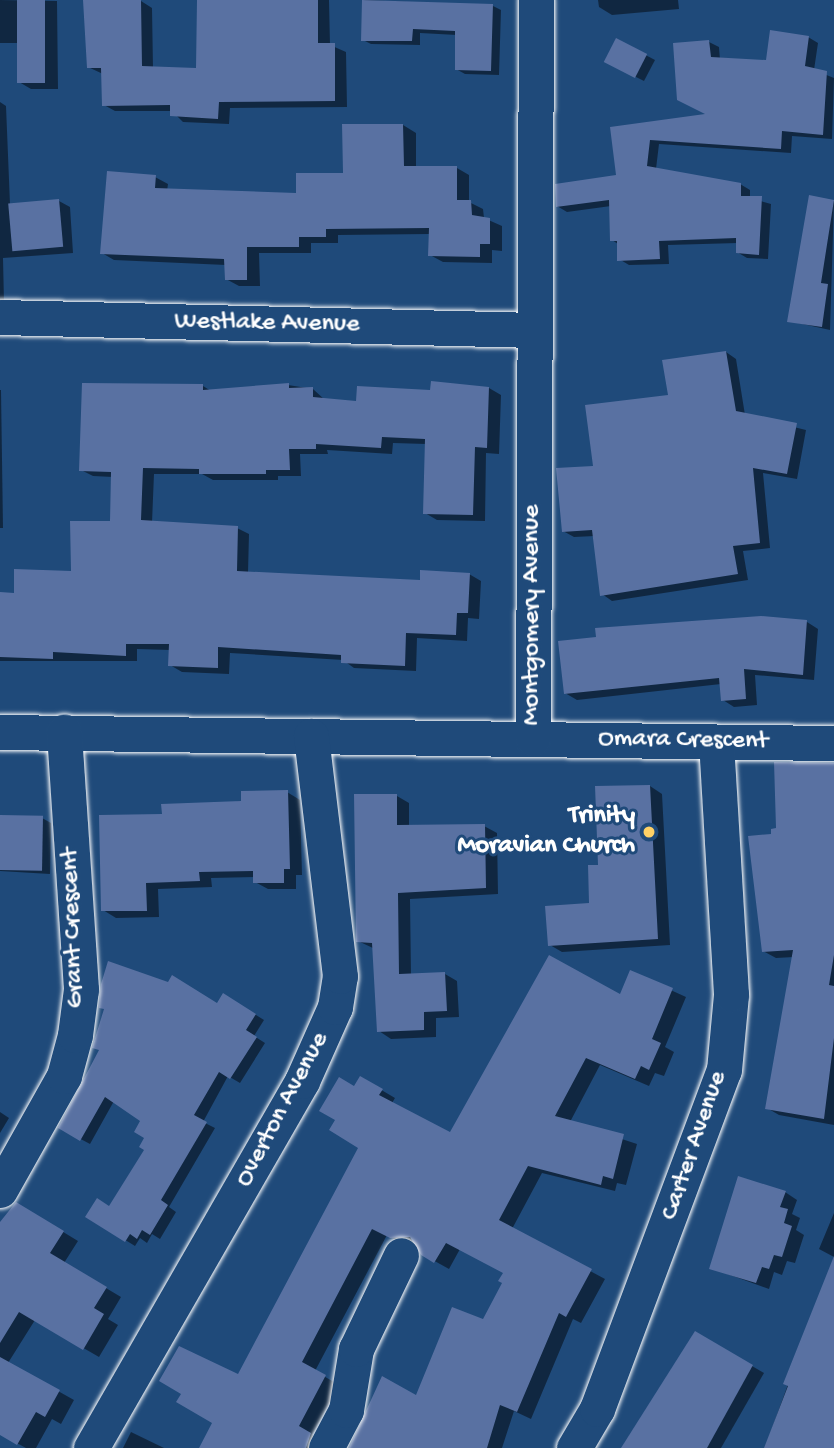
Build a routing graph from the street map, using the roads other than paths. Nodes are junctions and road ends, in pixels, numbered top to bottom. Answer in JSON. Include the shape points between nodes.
{"nodes":[{"id":1,"x":536,"y":0,"type":"edge"},
{"id":2,"x":0,"y":317,"type":"edge"},
{"id":3,"x":535,"y":330,"type":"junction"},
{"id":4,"x":0,"y":732,"type":"edge"},
{"id":5,"x":64,"y":732,"type":"junction"},
{"id":6,"x":311,"y":736,"type":"junction"},
{"id":7,"x":533,"y":739,"type":"junction"},
{"id":8,"x":716,"y":742,"type":"junction"},
{"id":9,"x":834,"y":743,"type":"edge"},
{"id":10,"x":0,"y":1191,"type":"edge"},
{"id":11,"x":401,"y":1255,"type":"dead end"},
{"id":12,"x":91,"y":1448,"type":"edge"},
{"id":13,"x":326,"y":1448,"type":"edge"},
{"id":14,"x":573,"y":1448,"type":"edge"}],
"edges":[{"from":1,"to":3,"type":"street","name":"Montgomery Avenue"},
{"from":2,"to":3,"type":"street","name":"Westlake Avenue"},
{"from":3,"to":7,"type":"street","name":"Montgomery Avenue"},
{"from":4,"to":5,"type":"street","name":"Montgomery Avenue"},
{"from":5,"to":6,"type":"street","name":"Montgomery Avenue"},
{"from":5,"to":10,"type":"street","name":"Grant Crescent","via":[[81,989],[75,1034],[64,1076]]},
{"from":6,"to":7,"type":"street","name":"Montgomery Avenue"},
{"from":6,"to":12,"type":"street","name":"Overton Avenue","via":[[340,976],[335,1007],[302,1081]]},
{"from":7,"to":8,"type":"street","name":"Omara Crescent"},
{"from":8,"to":9,"type":"street","name":"Omara Crescent"},
{"from":8,"to":14,"type":"street","name":"Carter Avenue","via":[[731,994],[724,1070],[597,1409]]},
{"from":11,"to":13,"type":"street","via":[[352,1359],[346,1410]]}]}
